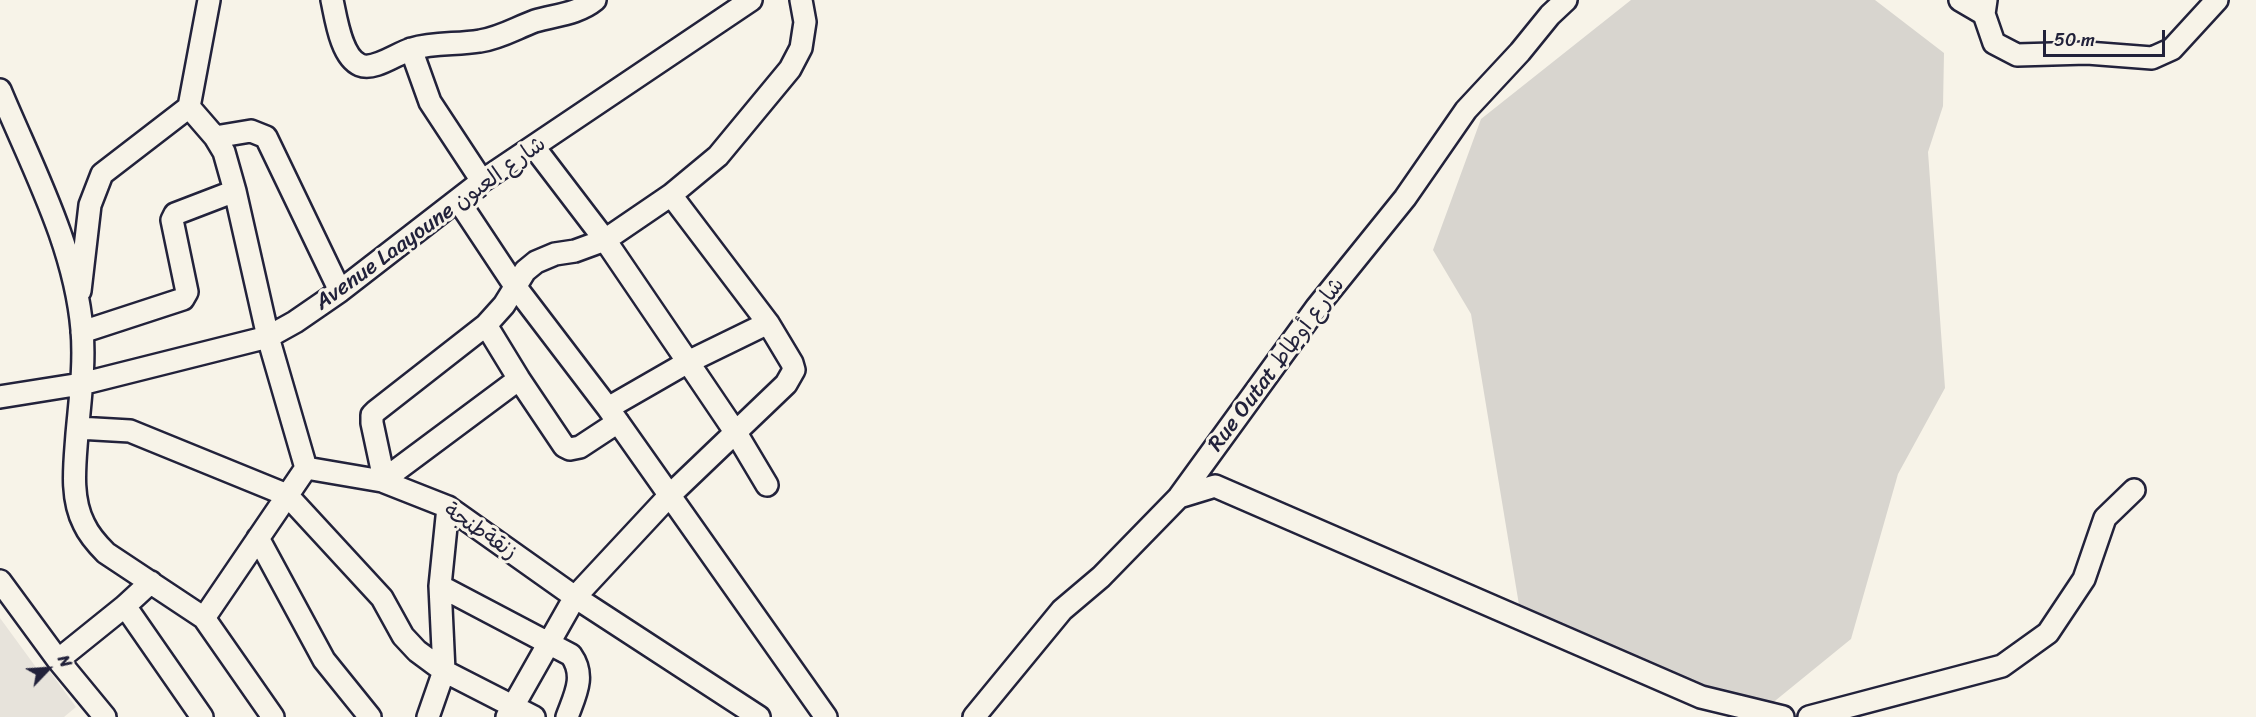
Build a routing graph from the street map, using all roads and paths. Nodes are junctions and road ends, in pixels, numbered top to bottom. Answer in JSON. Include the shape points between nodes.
{"nodes":[{"id":1,"x":209,"y":0,"type":"edge"},
{"id":2,"x":332,"y":0,"type":"edge"},
{"id":3,"x":595,"y":0,"type":"edge"},
{"id":4,"x":751,"y":0,"type":"edge"},
{"id":5,"x":801,"y":0,"type":"edge"},
{"id":6,"x":1566,"y":0,"type":"edge"},
{"id":7,"x":1960,"y":0,"type":"edge"},
{"id":8,"x":2217,"y":0,"type":"edge"},
{"id":9,"x":1985,"y":7,"type":"edge"},
{"id":10,"x":411,"y":49,"type":"junction"},
{"id":11,"x":0,"y":90,"type":"edge"},
{"id":12,"x":189,"y":107,"type":"junction"},
{"id":13,"x":215,"y":137,"type":"junction"},
{"id":14,"x":534,"y":147,"type":"junction"},
{"id":15,"x":482,"y":181,"type":"junction"},
{"id":16,"x":235,"y":192,"type":"junction"},
{"id":17,"x":671,"y":195,"type":"junction"},
{"id":18,"x":458,"y":200,"type":"junction"},
{"id":19,"x":90,"y":205,"type":"junction"},
{"id":20,"x":61,"y":236,"type":"junction"},
{"id":21,"x":605,"y":240,"type":"junction"},
{"id":22,"x":515,"y":286,"type":"junction"},
{"id":23,"x":340,"y":291,"type":"junction"},
{"id":24,"x":79,"y":303,"type":"junction"},
{"id":25,"x":768,"y":323,"type":"junction"},
{"id":26,"x":486,"y":325,"type":"junction"},
{"id":27,"x":82,"y":332,"type":"junction"},
{"id":28,"x":268,"y":337,"type":"junction"},
{"id":29,"x":688,"y":362,"type":"junction"},
{"id":30,"x":519,"y":379,"type":"junction"},
{"id":31,"x":81,"y":384,"type":"junction"},
{"id":32,"x":0,"y":397,"type":"edge"},
{"id":33,"x":613,"y":415,"type":"junction"},
{"id":34,"x":78,"y":428,"type":"junction"},
{"id":35,"x":736,"y":433,"type":"junction"},
{"id":36,"x":306,"y":468,"type":"junction"},
{"id":37,"x":383,"y":480,"type":"junction"},
{"id":38,"x":767,"y":485,"type":"dead end"},
{"id":39,"x":2134,"y":490,"type":"dead end"},
{"id":40,"x":287,"y":495,"type":"junction"},
{"id":41,"x":670,"y":495,"type":"junction"},
{"id":42,"x":1179,"y":497,"type":"junction"},
{"id":43,"x":448,"y":507,"type":"junction"},
{"id":44,"x":258,"y":538,"type":"junction"},
{"id":45,"x":0,"y":581,"type":"edge"},
{"id":46,"x":151,"y":582,"type":"junction"},
{"id":47,"x":440,"y":586,"type":"junction"},
{"id":48,"x":574,"y":597,"type":"junction"},
{"id":49,"x":125,"y":606,"type":"junction"},
{"id":50,"x":204,"y":618,"type":"junction"},
{"id":51,"x":549,"y":642,"type":"junction"},
{"id":52,"x":58,"y":660,"type":"junction"},
{"id":53,"x":444,"y":671,"type":"junction"},
{"id":54,"x":86,"y":709,"type":"edge"},
{"id":55,"x":510,"y":712,"type":"edge"},
{"id":56,"x":105,"y":717,"type":"edge"},
{"id":57,"x":202,"y":717,"type":"edge"},
{"id":58,"x":273,"y":717,"type":"edge"},
{"id":59,"x":370,"y":717,"type":"edge"},
{"id":60,"x":428,"y":717,"type":"edge"},
{"id":61,"x":534,"y":717,"type":"edge"},
{"id":62,"x":567,"y":717,"type":"edge"},
{"id":63,"x":759,"y":717,"type":"edge"},
{"id":64,"x":826,"y":717,"type":"edge"},
{"id":65,"x":974,"y":717,"type":"edge"},
{"id":66,"x":1783,"y":717,"type":"edge"},
{"id":67,"x":1809,"y":717,"type":"edge"}],
"edges":[{"from":1,"to":12,"type":"street"},
{"from":2,"to":10,"type":"street","via":[[341,39],[358,64],[366,67]]},
{"from":3,"to":10,"type":"street","via":[[490,40]]},
{"from":4,"to":14,"type":"street","name":"Avenue Laayoune شارع العيون"},
{"from":5,"to":17,"type":"street","via":[[805,22],[801,48],[790,69],[718,156]]},
{"from":6,"to":42,"type":"street","name":"Rue Outat شارع أوطاط","via":[[1466,110],[1405,198],[1317,308]]},
{"from":7,"to":9,"type":"street"},
{"from":8,"to":9,"type":"street","via":[[2172,49],[2152,58],[2087,53],[2017,55],[1994,43]]},
{"from":10,"to":15,"type":"street","via":[[430,102]]},
{"from":11,"to":20,"type":"street"},
{"from":12,"to":13,"type":"street"},
{"from":12,"to":19,"type":"street","via":[[102,174]]},
{"from":13,"to":16,"type":"street","via":[[224,152]]},
{"from":13,"to":23,"type":"street","via":[[251,131],[266,137]]},
{"from":14,"to":15,"type":"street","name":"Avenue Laayoune شارع العيون"},
{"from":14,"to":21,"type":"street"},
{"from":15,"to":18,"type":"street","name":"Avenue Laayoune شارع العيون"},
{"from":16,"to":27,"type":"street","via":[[175,214],[172,220],[187,292],[183,299]]},
{"from":16,"to":28,"type":"street"},
{"from":17,"to":21,"type":"street"},
{"from":17,"to":25,"type":"street"},
{"from":18,"to":22,"type":"street"},
{"from":18,"to":23,"type":"street","name":"Avenue Laayoune شارع العيون"},
{"from":19,"to":20,"type":"street"},
{"from":19,"to":24,"type":"street"},
{"from":20,"to":24,"type":"street"},
{"from":21,"to":22,"type":"street","via":[[536,262]]},
{"from":21,"to":29,"type":"street"},
{"from":22,"to":26,"type":"street"},
{"from":22,"to":33,"type":"street"},
{"from":23,"to":28,"type":"street","name":"Avenue Laayoune شارع العيون"},
{"from":24,"to":27,"type":"street"},
{"from":25,"to":29,"type":"street"},
{"from":25,"to":35,"type":"street","via":[[794,370],[786,384]]},
{"from":26,"to":30,"type":"street"},
{"from":26,"to":37,"type":"street","via":[[372,415]]},
{"from":27,"to":31,"type":"street"},
{"from":28,"to":31,"type":"street","name":"Avenue Laayoune شارع العيون"},
{"from":28,"to":36,"type":"street"},
{"from":29,"to":33,"type":"street"},
{"from":29,"to":35,"type":"street"},
{"from":30,"to":33,"type":"street","via":[[564,446],[570,449],[580,447]]},
{"from":30,"to":37,"type":"street"},
{"from":31,"to":32,"type":"street","name":"Avenue Laayoune شارع العيون"},
{"from":31,"to":34,"type":"street"},
{"from":33,"to":41,"type":"street"},
{"from":34,"to":40,"type":"street","via":[[130,431]]},
{"from":34,"to":46,"type":"street","via":[[74,473],[83,522],[106,553]]},
{"from":35,"to":38,"type":"street"},
{"from":35,"to":41,"type":"street"},
{"from":36,"to":37,"type":"street","name":"زنقةطنجة"},
{"from":36,"to":40,"type":"street"},
{"from":37,"to":43,"type":"street","name":"زنقةطنجة"},
{"from":39,"to":67,"type":"street","via":[[2105,518],[2084,579],[2048,633],[2002,666]]},
{"from":40,"to":44,"type":"street"},
{"from":40,"to":53,"type":"street","via":[[382,598],[403,636]]},
{"from":41,"to":48,"type":"street"},
{"from":41,"to":64,"type":"street"},
{"from":42,"to":65,"type":"street","name":"Rue Outat شارع أوطاط","via":[[1101,577],[1062,610]]},
{"from":42,"to":66,"type":"street","via":[[1215,486],[1701,698]]},
{"from":43,"to":47,"type":"street"},
{"from":43,"to":48,"type":"street","name":"زنقةطنجة"},
{"from":44,"to":50,"type":"street"},
{"from":44,"to":59,"type":"street","via":[[324,660]]},
{"from":45,"to":52,"type":"street"},
{"from":46,"to":49,"type":"street"},
{"from":46,"to":50,"type":"street"},
{"from":47,"to":51,"type":"street"},
{"from":47,"to":53,"type":"street"},
{"from":48,"to":51,"type":"street"},
{"from":48,"to":63,"type":"street","name":"زنقةطنجة"},
{"from":49,"to":52,"type":"street"},
{"from":49,"to":57,"type":"street"},
{"from":50,"to":58,"type":"street"},
{"from":51,"to":55,"type":"street"},
{"from":51,"to":62,"type":"street","via":[[578,664],[579,683]]},
{"from":52,"to":54,"type":"street"},
{"from":53,"to":55,"type":"street"},
{"from":53,"to":60,"type":"street"},
{"from":54,"to":56,"type":"street"},
{"from":55,"to":61,"type":"street"}]}
